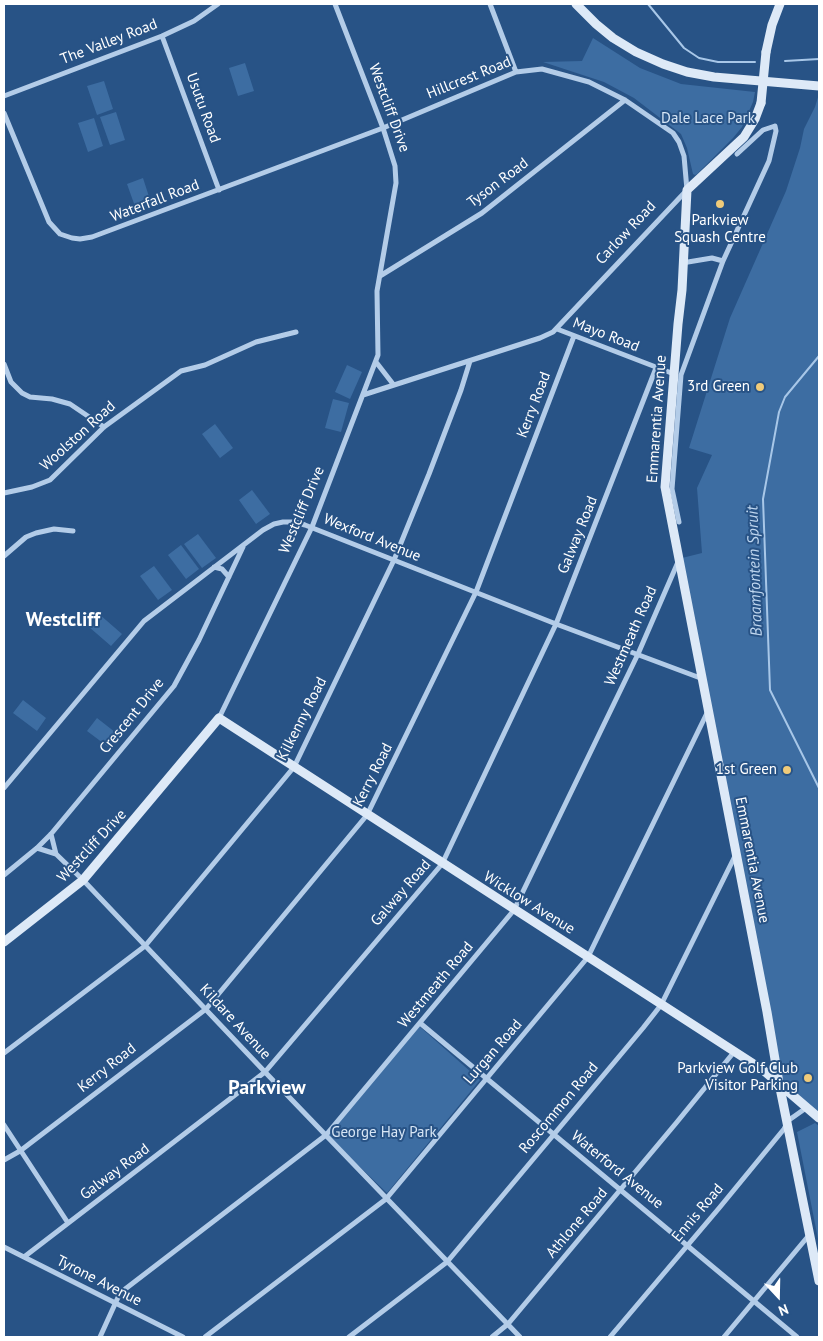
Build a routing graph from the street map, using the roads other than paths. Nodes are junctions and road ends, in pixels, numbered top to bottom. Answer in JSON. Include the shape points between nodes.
{"nodes":[{"id":1,"x":218,"y":4,"type":"edge"},
{"id":2,"x":335,"y":4,"type":"edge"},
{"id":3,"x":490,"y":4,"type":"edge"},
{"id":4,"x":576,"y":4,"type":"edge"},
{"id":5,"x":780,"y":4,"type":"edge"},
{"id":6,"x":162,"y":36,"type":"junction"},
{"id":7,"x":516,"y":72,"type":"junction"},
{"id":8,"x":819,"y":86,"type":"edge"},
{"id":9,"x":4,"y":96,"type":"edge"},
{"id":10,"x":625,"y":100,"type":"junction"},
{"id":11,"x":4,"y":112,"type":"edge"},
{"id":12,"x":383,"y":128,"type":"junction"},
{"id":13,"x":738,"y":154,"type":"dead end"},
{"id":14,"x":219,"y":190,"type":"junction"},
{"id":15,"x":687,"y":190,"type":"junction"},
{"id":16,"x":723,"y":261,"type":"junction"},
{"id":17,"x":682,"y":263,"type":"junction"},
{"id":18,"x":380,"y":276,"type":"junction"},
{"id":19,"x":556,"y":329,"type":"junction"},
{"id":20,"x":296,"y":332,"type":"dead end"},
{"id":21,"x":574,"y":336,"type":"junction"},
{"id":22,"x":470,"y":361,"type":"junction"},
{"id":23,"x":376,"y":362,"type":"junction"},
{"id":24,"x":4,"y":364,"type":"edge"},
{"id":25,"x":656,"y":368,"type":"junction"},
{"id":26,"x":674,"y":374,"type":"junction"},
{"id":27,"x":393,"y":384,"type":"junction"},
{"id":28,"x":363,"y":395,"type":"junction"},
{"id":29,"x":104,"y":427,"type":"junction"},
{"id":30,"x":4,"y":493,"type":"edge"},
{"id":31,"x":679,"y":522,"type":"dead end"},
{"id":32,"x":312,"y":527,"type":"junction"},
{"id":33,"x":73,"y":531,"type":"dead end"},
{"id":34,"x":244,"y":547,"type":"junction"},
{"id":35,"x":4,"y":556,"type":"edge"},
{"id":36,"x":394,"y":560,"type":"junction"},
{"id":37,"x":679,"y":560,"type":"junction"},
{"id":38,"x":214,"y":567,"type":"junction"},
{"id":39,"x":229,"y":577,"type":"junction"},
{"id":40,"x":476,"y":592,"type":"junction"},
{"id":41,"x":556,"y":624,"type":"junction"},
{"id":42,"x":638,"y":654,"type":"junction"},
{"id":43,"x":703,"y":679,"type":"junction"},
{"id":44,"x":709,"y":709,"type":"junction"},
{"id":45,"x":219,"y":718,"type":"junction"},
{"id":46,"x":294,"y":767,"type":"junction"},
{"id":47,"x":4,"y":788,"type":"edge"},
{"id":48,"x":367,"y":815,"type":"junction"},
{"id":49,"x":51,"y":834,"type":"junction"},
{"id":50,"x":37,"y":848,"type":"junction"},
{"id":51,"x":56,"y":854,"type":"junction"},
{"id":52,"x":736,"y":854,"type":"junction"},
{"id":53,"x":442,"y":864,"type":"junction"},
{"id":54,"x":4,"y":875,"type":"edge"},
{"id":55,"x":83,"y":880,"type":"junction"},
{"id":56,"x":514,"y":910,"type":"junction"},
{"id":57,"x":4,"y":942,"type":"edge"},
{"id":58,"x":144,"y":946,"type":"junction"},
{"id":59,"x":588,"y":957,"type":"junction"},
{"id":60,"x":661,"y":1005,"type":"junction"},
{"id":61,"x":206,"y":1009,"type":"junction"},
{"id":62,"x":420,"y":1023,"type":"junction"},
{"id":63,"x":734,"y":1052,"type":"junction"},
{"id":64,"x":4,"y":1053,"type":"edge"},
{"id":65,"x":265,"y":1072,"type":"junction"},
{"id":66,"x":486,"y":1078,"type":"junction"},
{"id":67,"x":778,"y":1083,"type":"junction"},
{"id":68,"x":806,"y":1108,"type":"junction"},
{"id":69,"x":819,"y":1118,"type":"edge"},
{"id":70,"x":787,"y":1122,"type":"junction"},
{"id":71,"x":4,"y":1125,"type":"edge"},
{"id":72,"x":554,"y":1134,"type":"junction"},
{"id":73,"x":326,"y":1135,"type":"junction"},
{"id":74,"x":20,"y":1151,"type":"junction"},
{"id":75,"x":4,"y":1160,"type":"edge"},
{"id":76,"x":621,"y":1189,"type":"junction"},
{"id":77,"x":386,"y":1199,"type":"junction"},
{"id":78,"x":68,"y":1223,"type":"junction"},
{"id":79,"x":810,"y":1234,"type":"junction"},
{"id":80,"x":687,"y":1245,"type":"junction"},
{"id":81,"x":4,"y":1247,"type":"edge"},
{"id":82,"x":24,"y":1257,"type":"junction"},
{"id":83,"x":447,"y":1262,"type":"junction"},
{"id":84,"x":819,"y":1281,"type":"edge"},
{"id":85,"x":754,"y":1301,"type":"junction"},
{"id":86,"x":116,"y":1303,"type":"junction"},
{"id":87,"x":508,"y":1324,"type":"junction"},
{"id":88,"x":100,"y":1337,"type":"edge"},
{"id":89,"x":183,"y":1337,"type":"edge"},
{"id":90,"x":205,"y":1337,"type":"edge"},
{"id":91,"x":349,"y":1337,"type":"edge"},
{"id":92,"x":492,"y":1337,"type":"edge"},
{"id":93,"x":520,"y":1337,"type":"edge"},
{"id":94,"x":610,"y":1337,"type":"edge"},
{"id":95,"x":724,"y":1337,"type":"edge"},
{"id":96,"x":797,"y":1337,"type":"edge"}],
"edges":[{"from":1,"to":6,"type":"street","name":"The Valley Road","via":[[194,21]]},
{"from":2,"to":12,"type":"street","name":"Westcliff Drive"},
{"from":3,"to":7,"type":"street"},
{"from":4,"to":8,"type":"street","via":[[613,38],[671,67],[714,77]]},
{"from":5,"to":15,"type":"street","name":"Carlow Road","bridge":true,"via":[[772,24],[761,103],[755,119],[744,137]]},
{"from":6,"to":9,"type":"street","name":"The Valley Road"},
{"from":6,"to":14,"type":"street","name":"Usutu Road"},
{"from":7,"to":10,"type":"street","name":"Hillcrest Road","via":[[537,69],[558,73],[589,82]]},
{"from":7,"to":12,"type":"street","name":"Hillcrest Road"},
{"from":10,"to":15,"type":"street","name":"Hillcrest Road","via":[[677,138],[686,165]]},
{"from":10,"to":18,"type":"street","name":"Tyson Road","via":[[482,212]]},
{"from":11,"to":14,"type":"street","name":"Waterfall Road","via":[[49,222],[65,236],[92,238]]},
{"from":12,"to":14,"type":"street","name":"Waterfall Road"},
{"from":12,"to":18,"type":"street","name":"Westcliff Drive","via":[[394,159],[396,183]]},
{"from":13,"to":16,"type":"street","via":[[764,130],[775,126],[769,161]]},
{"from":15,"to":17,"type":"street","name":"Emmarentia Avenue"},
{"from":15,"to":19,"type":"street","name":"Carlow Road"},
{"from":16,"to":17,"type":"street","via":[[712,258]]},
{"from":16,"to":31,"type":"street","via":[[681,375],[672,489]]},
{"from":17,"to":26,"type":"street","name":"Emmarentia Avenue"},
{"from":18,"to":23,"type":"street","name":"Westcliff Drive"},
{"from":19,"to":21,"type":"street","name":"Mayo Road"},
{"from":19,"to":22,"type":"street","name":"Carlow Road","via":[[540,338]]},
{"from":20,"to":29,"type":"street","name":"Woolston Road","via":[[256,342],[205,365],[175,374]]},
{"from":21,"to":25,"type":"street","name":"Mayo Road"},
{"from":21,"to":40,"type":"street","name":"Kerry Road"},
{"from":22,"to":27,"type":"street","name":"Carlow Road"},
{"from":22,"to":36,"type":"street","name":"Kilkenny Road"},
{"from":23,"to":27,"type":"street"},
{"from":23,"to":28,"type":"street","name":"Westcliff Drive"},
{"from":24,"to":29,"type":"street","via":[[15,387],[22,393],[70,404]]},
{"from":25,"to":26,"type":"street","name":"Mayo Road"},
{"from":25,"to":41,"type":"street","name":"Galway Road"},
{"from":26,"to":37,"type":"street","name":"Emmarentia Avenue","via":[[665,487]]},
{"from":27,"to":28,"type":"street","name":"Carlow Road"},
{"from":28,"to":32,"type":"street","name":"Westcliff Drive"},
{"from":29,"to":30,"type":"street","name":"Woolston Road","via":[[50,480]]},
{"from":32,"to":34,"type":"street","name":"Wexford Avenue","via":[[280,522],[263,530]]},
{"from":32,"to":36,"type":"street","name":"Wexford Avenue"},
{"from":32,"to":45,"type":"street","name":"Westcliff Drive"},
{"from":33,"to":35,"type":"street","via":[[54,529],[36,533],[26,537]]},
{"from":34,"to":38,"type":"street","name":"Wexford Avenue"},
{"from":34,"to":39,"type":"street","name":"Crescent Drive"},
{"from":36,"to":40,"type":"street","name":"Wexford Avenue"},
{"from":36,"to":46,"type":"street","name":"Kilkenny Road"},
{"from":37,"to":42,"type":"street","name":"Westmeath Road"},
{"from":37,"to":43,"type":"street","name":"Emmarentia Avenue"},
{"from":38,"to":39,"type":"street","via":[[222,569]]},
{"from":38,"to":47,"type":"street","name":"Wexford Avenue","via":[[140,625]]},
{"from":39,"to":49,"type":"street","name":"Crescent Drive","via":[[178,680]]},
{"from":40,"to":41,"type":"street","name":"Wexford Avenue"},
{"from":40,"to":48,"type":"street","name":"Kerry Road"},
{"from":41,"to":42,"type":"street","name":"Wexford Avenue"},
{"from":41,"to":53,"type":"street","name":"Galway Road"},
{"from":42,"to":43,"type":"street","name":"Wexford Avenue"},
{"from":42,"to":56,"type":"street","name":"Westmeath Road"},
{"from":43,"to":44,"type":"street","name":"Emmarentia Avenue"},
{"from":44,"to":52,"type":"street","name":"Emmarentia Avenue"},
{"from":44,"to":59,"type":"street","name":"Lurgan Road"},
{"from":45,"to":46,"type":"street","name":"Wicklow Avenue"},
{"from":45,"to":55,"type":"street","name":"Westcliff Drive"},
{"from":46,"to":48,"type":"street","name":"Wicklow Avenue"},
{"from":46,"to":58,"type":"street","name":"Kilkenny Road"},
{"from":48,"to":53,"type":"street","name":"Wicklow Avenue"},
{"from":48,"to":61,"type":"street","name":"Kerry Road"},
{"from":49,"to":50,"type":"street","name":"Crescent Drive"},
{"from":49,"to":51,"type":"street"},
{"from":50,"to":51,"type":"street","name":"Kildare Avenue"},
{"from":50,"to":54,"type":"street","name":"Crescent Drive"},
{"from":51,"to":55,"type":"street","name":"Kildare Avenue"},
{"from":52,"to":60,"type":"street","name":"Roscommon Road"},
{"from":52,"to":67,"type":"street","name":"Emmarentia Avenue","via":[[768,1012]]},
{"from":53,"to":56,"type":"street","name":"Wicklow Avenue"},
{"from":53,"to":65,"type":"street","name":"Galway Road"},
{"from":55,"to":57,"type":"street","name":"Westcliff Drive"},
{"from":55,"to":58,"type":"street","name":"Kildare Avenue"},
{"from":56,"to":59,"type":"street","name":"Wicklow Avenue"},
{"from":56,"to":62,"type":"street","name":"Westmeath Road"},
{"from":58,"to":61,"type":"street","name":"Kildare Avenue"},
{"from":58,"to":64,"type":"street","name":"Kilkenny Road"},
{"from":59,"to":60,"type":"street","name":"Wicklow Avenue"},
{"from":59,"to":66,"type":"street","name":"Lurgan Road"},
{"from":60,"to":63,"type":"street","name":"Wicklow Avenue"},
{"from":60,"to":72,"type":"street","name":"Roscommon Road"},
{"from":61,"to":65,"type":"street","name":"Kildare Avenue"},
{"from":61,"to":74,"type":"street","name":"Kerry Road"},
{"from":62,"to":66,"type":"street","name":"Waterford Avenue"},
{"from":62,"to":73,"type":"street","name":"Westmeath Road"},
{"from":63,"to":67,"type":"street","name":"Wicklow Avenue"},
{"from":63,"to":76,"type":"street","name":"Athlone Road"},
{"from":65,"to":73,"type":"street","name":"Kildare Avenue"},
{"from":65,"to":78,"type":"street","name":"Galway Road"},
{"from":66,"to":72,"type":"street","name":"Waterford Avenue"},
{"from":66,"to":77,"type":"street","name":"Lurgan Road"},
{"from":67,"to":68,"type":"street","name":"Wicklow Avenue"},
{"from":67,"to":70,"type":"street","name":"Emmarentia Avenue"},
{"from":68,"to":69,"type":"street","name":"Wicklow Avenue"},
{"from":68,"to":70,"type":"street","name":"Ennis Road"},
{"from":70,"to":79,"type":"street","name":"Emmarentia Avenue"},
{"from":70,"to":80,"type":"street","name":"Ennis Road"},
{"from":71,"to":74,"type":"street"},
{"from":72,"to":76,"type":"street","name":"Waterford Avenue"},
{"from":72,"to":83,"type":"street","name":"Roscommon Road"},
{"from":73,"to":77,"type":"street","name":"Kildare Avenue"},
{"from":73,"to":86,"type":"street","name":"Westmeath Road","via":[[120,1292]]},
{"from":74,"to":75,"type":"street","name":"Kerry Road"},
{"from":74,"to":78,"type":"street"},
{"from":76,"to":80,"type":"street","name":"Waterford Avenue"},
{"from":76,"to":87,"type":"street","name":"Athlone Road"},
{"from":77,"to":83,"type":"street","name":"Kildare Avenue"},
{"from":77,"to":90,"type":"street","name":"Lurgan Road"},
{"from":78,"to":82,"type":"street","name":"Galway Road"},
{"from":79,"to":84,"type":"street","name":"Emmarentia Avenue"},
{"from":79,"to":85,"type":"street"},
{"from":80,"to":85,"type":"street","name":"Waterford Avenue"},
{"from":80,"to":94,"type":"street","name":"Ennis Road"},
{"from":81,"to":82,"type":"street","name":"Tyrone Avenue"},
{"from":82,"to":86,"type":"street","name":"Tyrone Avenue"},
{"from":83,"to":87,"type":"street","name":"Kildare Avenue"},
{"from":83,"to":91,"type":"street","name":"Roscommon Road"},
{"from":85,"to":95,"type":"street"},
{"from":85,"to":96,"type":"street","name":"Waterford Avenue"},
{"from":86,"to":88,"type":"street","name":"Westmeath Road"},
{"from":86,"to":89,"type":"street","name":"Tyrone Avenue"},
{"from":87,"to":92,"type":"street","name":"Athlone Road"},
{"from":87,"to":93,"type":"street","name":"Kildare Avenue"}]}
